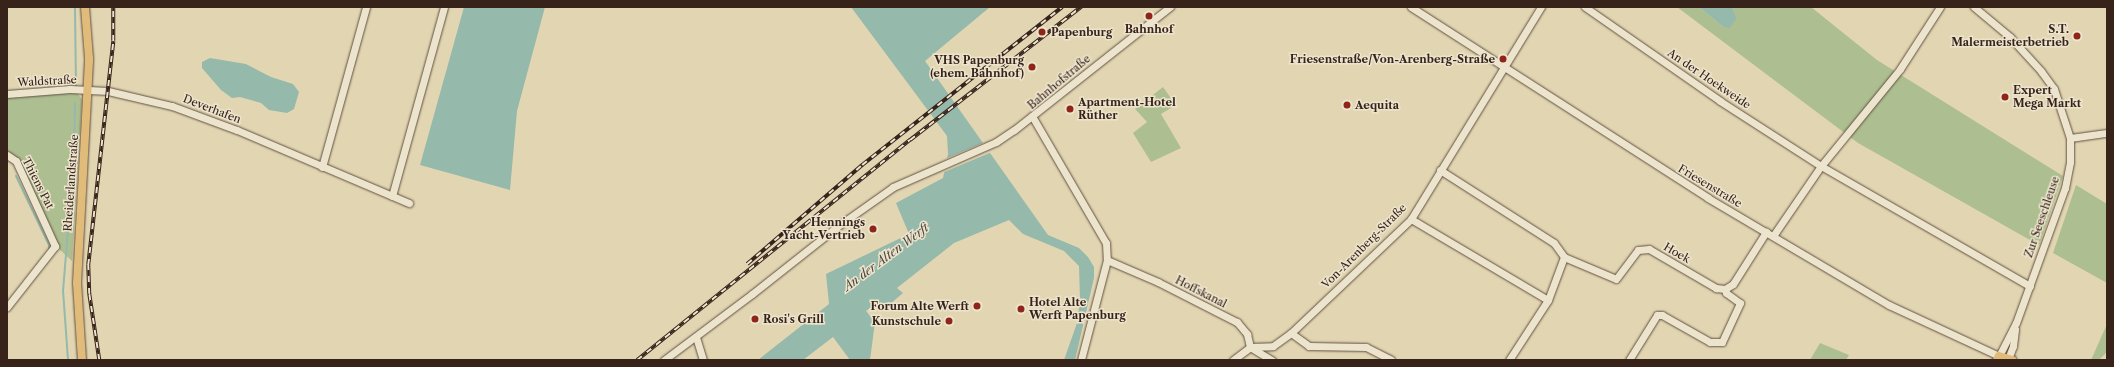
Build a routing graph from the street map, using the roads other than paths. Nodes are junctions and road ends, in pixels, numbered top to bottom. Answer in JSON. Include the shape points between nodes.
{"nodes":[{"id":1,"x":85,"y":7,"type":"edge"},
{"id":2,"x":366,"y":7,"type":"edge"},
{"id":3,"x":444,"y":7,"type":"edge"},
{"id":4,"x":1170,"y":7,"type":"edge"},
{"id":5,"x":1411,"y":7,"type":"edge"},
{"id":6,"x":1541,"y":7,"type":"edge"},
{"id":7,"x":1585,"y":7,"type":"edge"},
{"id":8,"x":1940,"y":7,"type":"edge"},
{"id":9,"x":1974,"y":7,"type":"edge"},
{"id":10,"x":1504,"y":67,"type":"junction"},
{"id":11,"x":88,"y":90,"type":"junction"},
{"id":12,"x":7,"y":94,"type":"edge"},
{"id":13,"x":1032,"y":116,"type":"junction"},
{"id":14,"x":2107,"y":132,"type":"edge"},
{"id":15,"x":2070,"y":138,"type":"junction"},
{"id":16,"x":7,"y":155,"type":"edge"},
{"id":17,"x":1821,"y":166,"type":"junction"},
{"id":18,"x":322,"y":167,"type":"junction"},
{"id":19,"x":1440,"y":170,"type":"junction"},
{"id":20,"x":392,"y":196,"type":"junction"},
{"id":21,"x":409,"y":203,"type":"dead end"},
{"id":22,"x":1411,"y":219,"type":"junction"},
{"id":23,"x":1766,"y":232,"type":"junction"},
{"id":24,"x":1773,"y":236,"type":"junction"},
{"id":25,"x":1564,"y":257,"type":"junction"},
{"id":26,"x":1107,"y":260,"type":"junction"},
{"id":27,"x":2030,"y":286,"type":"junction"},
{"id":28,"x":1725,"y":289,"type":"junction"},
{"id":29,"x":1548,"y":300,"type":"junction"},
{"id":30,"x":7,"y":307,"type":"edge"},
{"id":31,"x":2016,"y":323,"type":"junction"},
{"id":32,"x":1291,"y":333,"type":"junction"},
{"id":33,"x":696,"y":337,"type":"junction"},
{"id":34,"x":1250,"y":347,"type":"junction"},
{"id":35,"x":1998,"y":358,"type":"edge"},
{"id":36,"x":82,"y":360,"type":"edge"},
{"id":37,"x":664,"y":360,"type":"edge"},
{"id":38,"x":703,"y":360,"type":"edge"},
{"id":39,"x":1081,"y":360,"type":"edge"},
{"id":40,"x":1233,"y":360,"type":"edge"},
{"id":41,"x":1272,"y":360,"type":"edge"},
{"id":42,"x":1390,"y":360,"type":"edge"},
{"id":43,"x":1509,"y":360,"type":"edge"},
{"id":44,"x":1629,"y":360,"type":"edge"},
{"id":45,"x":2009,"y":360,"type":"edge"}],
"edges":[{"from":1,"to":11,"type":"main road","name":"Rheiderlandstraße","via":[[89,58]]},
{"from":2,"to":18,"type":"street"},
{"from":3,"to":20,"type":"street"},
{"from":4,"to":13,"type":"street","name":"Bahnhofstraße"},
{"from":5,"to":10,"type":"street","name":"Friesenstraße"},
{"from":6,"to":10,"type":"street"},
{"from":7,"to":17,"type":"street","name":"An der Hoekweide","via":[[1720,101]]},
{"from":8,"to":17,"type":"street","via":[[1881,94]]},
{"from":9,"to":15,"type":"street","name":"Zur Seeschleuse","via":[[2010,37],[2041,71],[2054,89]]},
{"from":10,"to":19,"type":"street","name":"Von-Arenberg-Straße"},
{"from":10,"to":23,"type":"street","name":"Friesenstraße","via":[[1655,165]]},
{"from":11,"to":12,"type":"street","name":"Waldstraße"},
{"from":11,"to":18,"type":"street","name":"Deverhafen","via":[[132,96],[172,106]]},
{"from":11,"to":36,"type":"main road","name":"Rheiderlandstraße","via":[[78,239],[78,328]]},
{"from":13,"to":26,"type":"street","name":"Bahnhofstraße","via":[[1106,243]]},
{"from":13,"to":33,"type":"street","via":[[996,142],[893,187]]},
{"from":14,"to":15,"type":"street"},
{"from":15,"to":27,"type":"street","name":"Zur Seeschleuse","via":[[2070,162],[2065,188]]},
{"from":16,"to":30,"type":"street","name":"Thiens Pat","via":[[16,161],[55,246]]},
{"from":17,"to":24,"type":"street"},
{"from":17,"to":27,"type":"street","name":"An der Hoekweide"},
{"from":18,"to":20,"type":"street","name":"Deverhafen"},
{"from":19,"to":22,"type":"street","name":"Von-Arenberg-Straße"},
{"from":19,"to":25,"type":"street","name":"Hoek","via":[[1554,243]]},
{"from":20,"to":21,"type":"street","name":"Deverhafen"},
{"from":22,"to":29,"type":"street"},
{"from":22,"to":32,"type":"street","name":"Von-Arenberg-Straße"},
{"from":23,"to":24,"type":"street","name":"Friesenstraße"},
{"from":23,"to":28,"type":"street","via":[[1733,284]]},
{"from":24,"to":35,"type":"street","name":"Friesenstraße","via":[[1889,305]]},
{"from":25,"to":28,"type":"street","name":"Hoek","via":[[1616,279],[1638,250],[1649,249],[1716,288]]},
{"from":25,"to":29,"type":"street"},
{"from":26,"to":34,"type":"street","name":"Hoffskanal","via":[[1158,282],[1237,322],[1247,334]]},
{"from":26,"to":39,"type":"street"},
{"from":27,"to":31,"type":"street","name":"Zur Seeschleuse"},
{"from":28,"to":44,"type":"street","via":[[1726,293],[1740,303],[1722,342],[1710,342],[1662,315],[1657,315]]},
{"from":29,"to":43,"type":"street"},
{"from":31,"to":35,"type":"street","name":"Zur Seeschleuse"},
{"from":31,"to":45,"type":"street","name":"Zur Seeschleuse"},
{"from":32,"to":34,"type":"street","name":"Von-Arenberg-Straße","via":[[1273,346]]},
{"from":32,"to":42,"type":"street","via":[[1309,346],[1366,347]]},
{"from":33,"to":37,"type":"street"},
{"from":33,"to":38,"type":"street"},
{"from":34,"to":40,"type":"street"},
{"from":34,"to":41,"type":"street"},
{"from":35,"to":45,"type":"main road","name":"Friesenstraße"}]}
